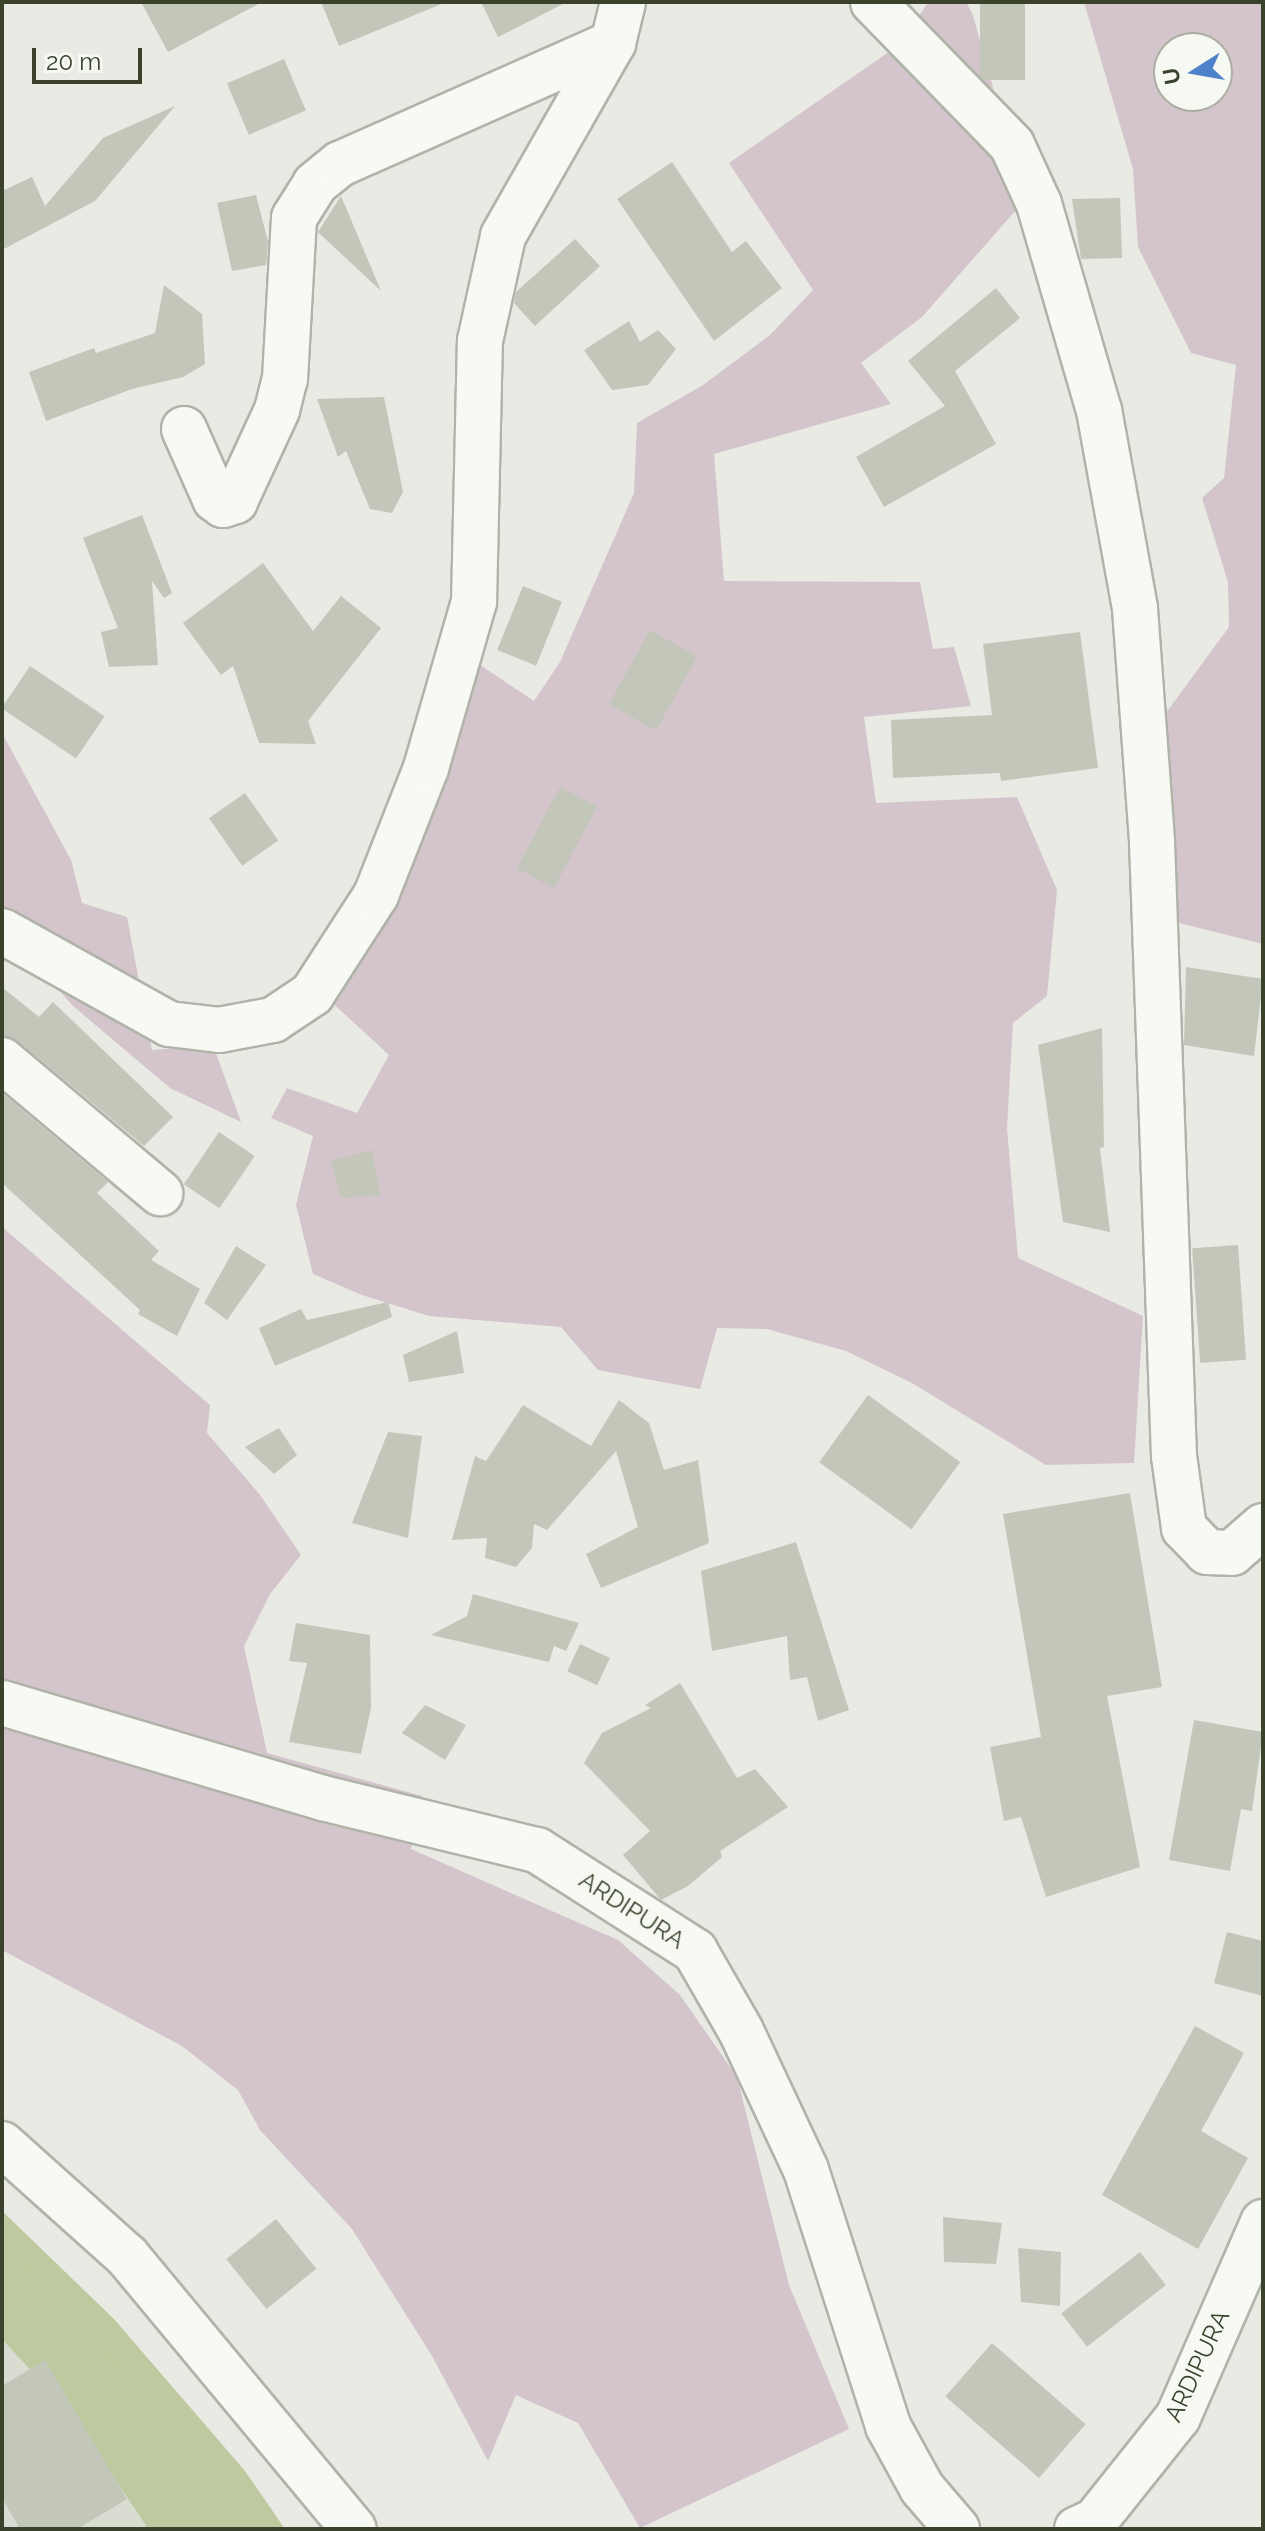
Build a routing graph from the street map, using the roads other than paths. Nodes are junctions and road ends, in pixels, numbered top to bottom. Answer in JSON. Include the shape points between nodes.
{"nodes":[{"id":1,"x":623,"y":2,"type":"edge"},
{"id":2,"x":873,"y":2,"type":"edge"},
{"id":3,"x":613,"y":43,"type":"junction"},
{"id":4,"x":184,"y":429,"type":"dead end"},
{"id":5,"x":2,"y":931,"type":"edge"},
{"id":6,"x":2,"y":1060,"type":"edge"},
{"id":7,"x":160,"y":1193,"type":"dead end"},
{"id":8,"x":1263,"y":1526,"type":"edge"},
{"id":9,"x":2,"y":1703,"type":"edge"},
{"id":10,"x":2,"y":2144,"type":"edge"},
{"id":11,"x":1263,"y":2222,"type":"edge"},
{"id":12,"x":354,"y":2529,"type":"edge"},
{"id":13,"x":957,"y":2529,"type":"edge"},
{"id":14,"x":1077,"y":2529,"type":"edge"}],
"edges":[{"from":1,"to":3,"type":"street"},
{"from":2,"to":8,"type":"street","via":[[1012,145],[1039,204],[1099,410],[1137,640],[1154,889],[1174,1456],[1184,1528],[1207,1552],[1232,1553]]},
{"from":3,"to":4,"type":"street","via":[[340,164],[315,184],[294,218],[285,379],[235,501],[223,505],[215,499]]},
{"from":3,"to":5,"type":"street","via":[[503,236],[480,341],[474,602],[426,768],[376,895],[312,994],[273,1020],[219,1030],[169,1024]]},
{"from":6,"to":7,"type":"street"},
{"from":9,"to":13,"type":"street","name":"ARDIPURA","via":[[323,1798],[537,1850],[695,1951],[741,2031],[806,2170],[888,2426],[922,2488]]},
{"from":10,"to":12,"type":"street","via":[[127,2256]]},
{"from":11,"to":14,"type":"street","name":"ARDIPURA","via":[[1178,2417],[1095,2521]]}]}
